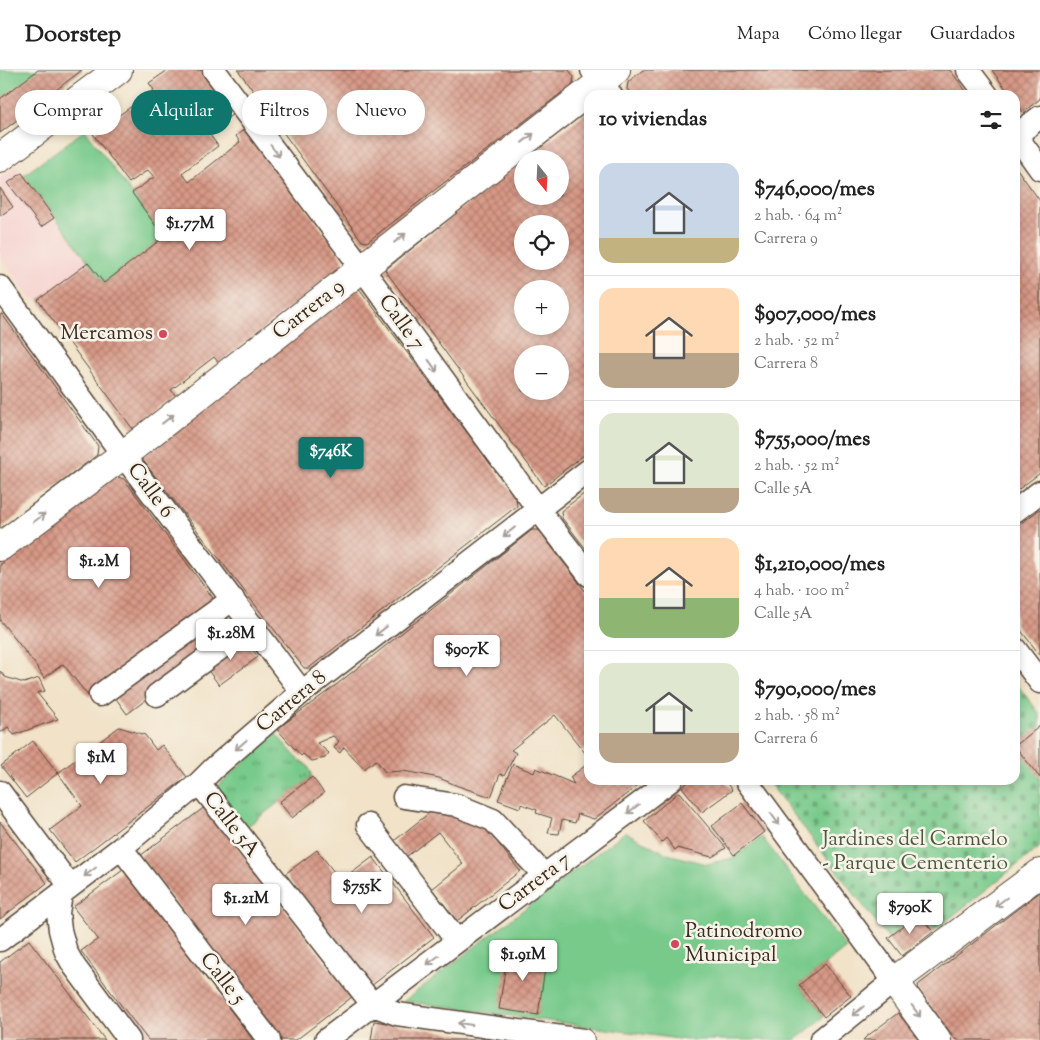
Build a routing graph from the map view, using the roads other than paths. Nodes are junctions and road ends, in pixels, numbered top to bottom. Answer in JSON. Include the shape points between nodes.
{"nodes":[{"id":1,"x":118,"y":70,"type":"edge"},
{"id":2,"x":214,"y":70,"type":"edge"},
{"id":3,"x":968,"y":70,"type":"edge"},
{"id":4,"x":605,"y":79,"type":"edge"},
{"id":5,"x":591,"y":90,"type":"edge"},
{"id":6,"x":983,"y":90,"type":"edge"},
{"id":7,"x":584,"y":95,"type":"edge"},
{"id":8,"x":1040,"y":117,"type":"edge"},
{"id":9,"x":1020,"y":131,"type":"edge"},
{"id":10,"x":1020,"y":142,"type":"edge"},
{"id":11,"x":0,"y":158,"type":"edge"},
{"id":12,"x":1040,"y":169,"type":"edge"},
{"id":13,"x":362,"y":268,"type":"junction"},
{"id":14,"x":0,"y":288,"type":"edge"},
{"id":15,"x":123,"y":455,"type":"junction"},
{"id":16,"x":584,"y":474,"type":"edge"},
{"id":17,"x":1040,"y":492,"type":"edge"},
{"id":18,"x":1020,"y":507,"type":"edge"},
{"id":19,"x":538,"y":509,"type":"junction"},
{"id":20,"x":0,"y":547,"type":"edge"},
{"id":21,"x":584,"y":569,"type":"edge"},
{"id":22,"x":233,"y":599,"type":"junction"},
{"id":23,"x":252,"y":625,"type":"junction"},
{"id":24,"x":1020,"y":656,"type":"edge"},
{"id":25,"x":1040,"y":682,"type":"edge"},
{"id":26,"x":302,"y":692,"type":"junction"},
{"id":27,"x":100,"y":695,"type":"dead end"},
{"id":28,"x":157,"y":695,"type":"dead end"},
{"id":29,"x":199,"y":783,"type":"junction"},
{"id":30,"x":664,"y":785,"type":"edge"},
{"id":31,"x":750,"y":785,"type":"edge"},
{"id":32,"x":0,"y":792,"type":"edge"},
{"id":33,"x":404,"y":797,"type":"dead end"},
{"id":34,"x":368,"y":825,"type":"dead end"},
{"id":35,"x":121,"y":848,"type":"junction"},
{"id":36,"x":1040,"y":872,"type":"edge"},
{"id":37,"x":545,"y":876,"type":"junction"},
{"id":38,"x":66,"y":890,"type":"junction"},
{"id":39,"x":0,"y":940,"type":"edge"},
{"id":40,"x":457,"y":941,"type":"junction"},
{"id":41,"x":894,"y":981,"type":"junction"},
{"id":42,"x":373,"y":1004,"type":"junction"},
{"id":43,"x":129,"y":1040,"type":"edge"},
{"id":44,"x":269,"y":1040,"type":"edge"},
{"id":45,"x":326,"y":1040,"type":"edge"},
{"id":46,"x":583,"y":1040,"type":"edge"},
{"id":47,"x":821,"y":1040,"type":"edge"},
{"id":48,"x":937,"y":1040,"type":"edge"}],
"edges":[{"from":1,"to":11,"type":"main road"},
{"from":2,"to":13,"type":"street","name":"Calle 7","one_way":true},
{"from":3,"to":6,"type":"street"},
{"from":5,"to":4,"type":"main road","name":"Carrera 9","one_way":true},
{"from":13,"to":7,"type":"main road","name":"Carrera 9","one_way":true},
{"from":8,"to":9,"type":"street"},
{"from":10,"to":12,"type":"street"},
{"from":15,"to":13,"type":"main road","name":"Carrera 9","one_way":true},
{"from":13,"to":19,"type":"street","name":"Calle 7","one_way":true},
{"from":14,"to":15,"type":"street","name":"Calle 6"},
{"from":20,"to":15,"type":"main road","name":"Carrera 9","one_way":true},
{"from":15,"to":22,"type":"street","name":"Calle 6"},
{"from":16,"to":19,"type":"street","name":"Carrera 8"},
{"from":17,"to":18,"type":"street"},
{"from":19,"to":21,"type":"street","name":"Calle 7"},
{"from":19,"to":26,"type":"street","name":"Carrera 8","one_way":true},
{"from":22,"to":23,"type":"street","name":"Calle 6"},
{"from":22,"to":27,"type":"street"},
{"from":23,"to":26,"type":"street","name":"Calle 6"},
{"from":23,"to":28,"type":"street"},
{"from":24,"to":25,"type":"street"},
{"from":26,"to":29,"type":"street","name":"Carrera 8","one_way":true},
{"from":29,"to":35,"type":"street","name":"Carrera 8"},
{"from":29,"to":42,"type":"street","name":"Calle 5A"},
{"from":30,"to":37,"type":"street","name":"Carrera 7","one_way":true},
{"from":31,"to":41,"type":"street","one_way":true},
{"from":32,"to":38,"type":"street"},
{"from":33,"to":37,"type":"street","via":[[456,804],[493,820]]},
{"from":34,"to":40,"type":"street"},
{"from":35,"to":38,"type":"street","name":"Carrera 8","one_way":true},
{"from":35,"to":44,"type":"street","name":"Calle 5"},
{"from":36,"to":41,"type":"main road","one_way":true},
{"from":37,"to":40,"type":"street","name":"Carrera 7"},
{"from":38,"to":39,"type":"street","name":"Carrera 8"},
{"from":38,"to":43,"type":"street","via":[[58,912],[66,952]]},
{"from":40,"to":42,"type":"street","name":"Carrera 7","one_way":true},
{"from":41,"to":47,"type":"street","one_way":true},
{"from":41,"to":48,"type":"main road","one_way":true},
{"from":42,"to":45,"type":"street","name":"Carrera 7"},
{"from":46,"to":42,"type":"street","name":"Calle 5A","one_way":true,"via":[[396,1014]]}]}
